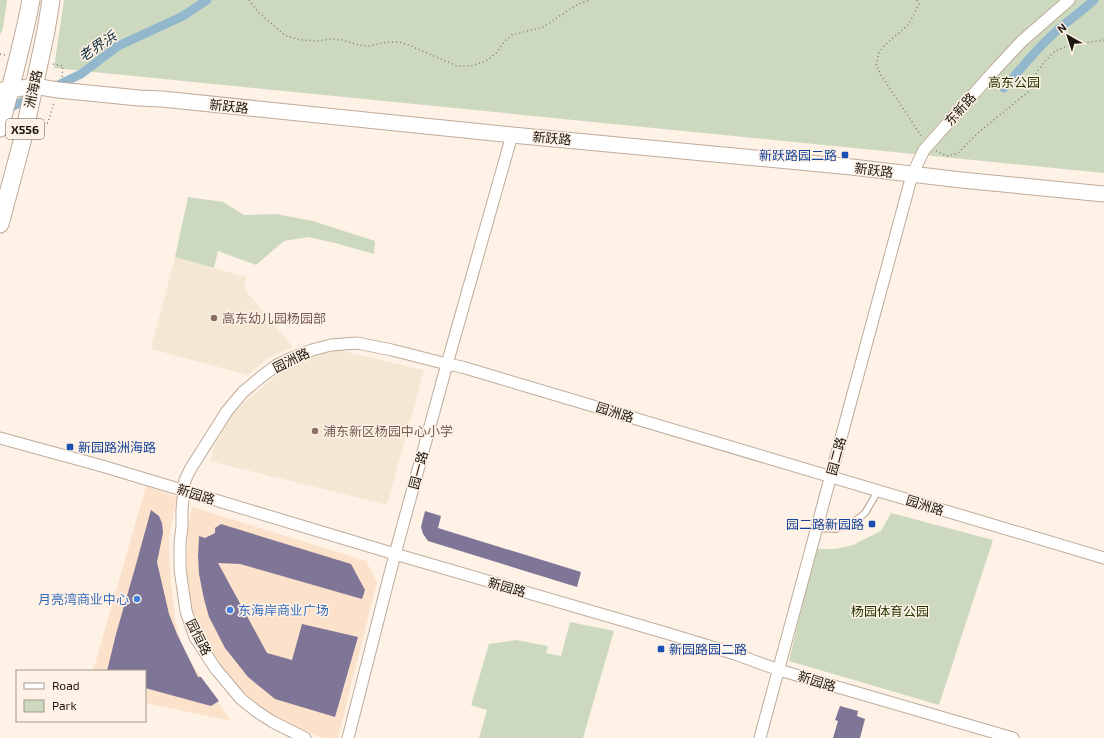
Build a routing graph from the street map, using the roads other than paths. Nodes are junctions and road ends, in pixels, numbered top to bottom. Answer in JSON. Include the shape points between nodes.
{"nodes":[{"id":1,"x":31,"y":0,"type":"edge"},
{"id":2,"x":51,"y":0,"type":"edge"},
{"id":3,"x":1069,"y":0,"type":"edge"},
{"id":4,"x":34,"y":86,"type":"junction"},
{"id":5,"x":5,"y":90,"type":"edge"},
{"id":6,"x":0,"y":128,"type":"edge"},
{"id":7,"x":512,"y":135,"type":"junction"},
{"id":8,"x":912,"y":175,"type":"junction"},
{"id":9,"x":1104,"y":194,"type":"edge"},
{"id":10,"x":0,"y":224,"type":"edge"},
{"id":11,"x":447,"y":364,"type":"junction"},
{"id":12,"x":0,"y":438,"type":"edge"},
{"id":13,"x":830,"y":477,"type":"junction"},
{"id":14,"x":184,"y":491,"type":"junction"},
{"id":15,"x":878,"y":491,"type":"junction"},
{"id":16,"x":817,"y":528,"type":"junction"},
{"id":17,"x":395,"y":554,"type":"junction"},
{"id":18,"x":1104,"y":558,"type":"edge"},
{"id":19,"x":779,"y":670,"type":"junction"},
{"id":20,"x":305,"y":738,"type":"edge"},
{"id":21,"x":348,"y":738,"type":"edge"},
{"id":22,"x":760,"y":738,"type":"edge"},
{"id":23,"x":1013,"y":738,"type":"edge"}],
"edges":[{"from":1,"to":5,"type":"main road","name":"洲海路","number":"X556","via":[[26,25]]},
{"from":2,"to":4,"type":"main road","name":"洲海路","number":"X556"},
{"from":3,"to":8,"type":"street","name":"东新路","via":[[1022,41],[994,71],[924,150]]},
{"from":4,"to":5,"type":"street","name":"新跃路"},
{"from":4,"to":7,"type":"street","name":"新跃路"},
{"from":4,"to":10,"type":"main road","name":"洲海路","number":"X556"},
{"from":5,"to":6,"type":"main road","name":"洲海路","number":"X556"},
{"from":7,"to":8,"type":"street","name":"新跃路"},
{"from":7,"to":11,"type":"street","name":"园一路"},
{"from":8,"to":9,"type":"street","name":"新跃路"},
{"from":8,"to":13,"type":"street","name":"园二路"},
{"from":11,"to":13,"type":"street","name":"园洲路"},
{"from":11,"to":14,"type":"street","name":"园洲路","via":[[357,343],[331,344],[294,357],[261,377],[243,392],[227,411],[191,468],[185,480]]},
{"from":11,"to":17,"type":"street","name":"园一路"},
{"from":12,"to":14,"type":"street","name":"新园路"},
{"from":13,"to":15,"type":"street","name":"园洲路"},
{"from":13,"to":16,"type":"street","name":"园二路"},
{"from":14,"to":17,"type":"street","name":"新园路"},
{"from":14,"to":20,"type":"street","name":"园恒路","via":[[180,569],[186,611],[196,637],[215,668],[241,699],[273,722]]},
{"from":15,"to":16,"type":"lane","via":[[865,513],[855,521],[836,529]]},
{"from":15,"to":18,"type":"street","name":"园洲路"},
{"from":16,"to":19,"type":"street","name":"园二路"},
{"from":17,"to":19,"type":"street","name":"新园路","via":[[666,633]]},
{"from":17,"to":21,"type":"street","name":"园一路"},
{"from":19,"to":22,"type":"street","name":"园二路"},
{"from":19,"to":23,"type":"street","name":"新园路"}]}
